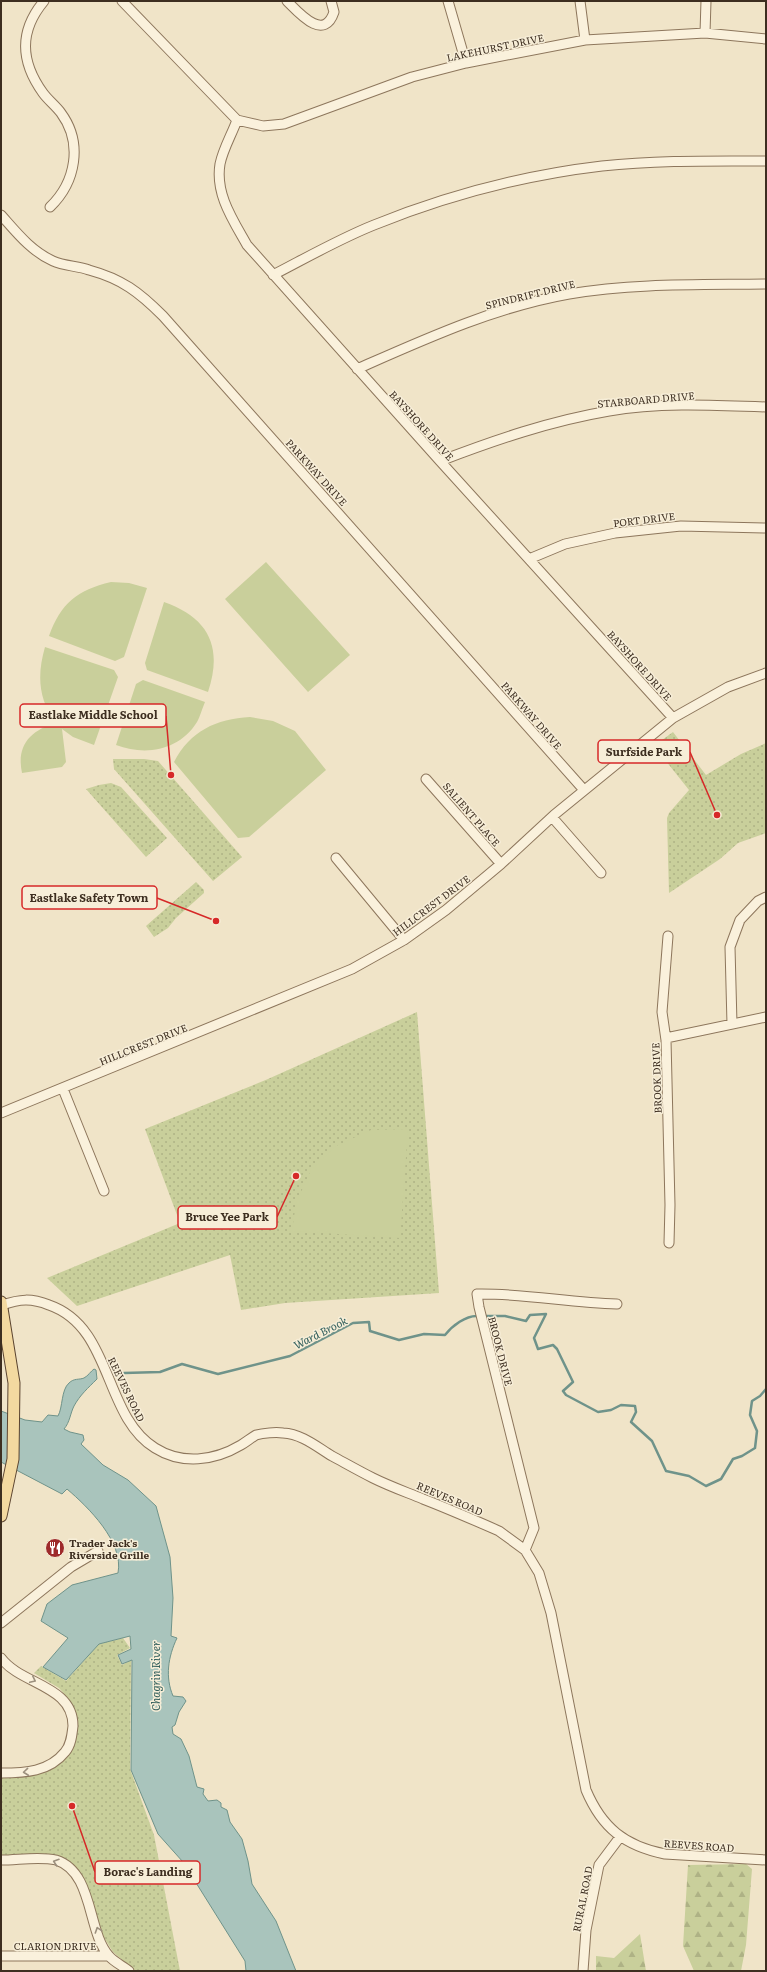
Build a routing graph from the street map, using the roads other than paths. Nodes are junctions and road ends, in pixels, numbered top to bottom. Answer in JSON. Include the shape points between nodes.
{"nodes":[{"id":1,"x":44,"y":1,"type":"edge"},
{"id":2,"x":122,"y":1,"type":"edge"},
{"id":3,"x":287,"y":1,"type":"edge"},
{"id":4,"x":330,"y":1,"type":"edge"},
{"id":5,"x":448,"y":1,"type":"edge"},
{"id":6,"x":580,"y":1,"type":"edge"},
{"id":7,"x":706,"y":1,"type":"edge"},
{"id":8,"x":705,"y":33,"type":"junction"},
{"id":9,"x":766,"y":39,"type":"edge"},
{"id":10,"x":586,"y":40,"type":"junction"},
{"id":11,"x":466,"y":63,"type":"junction"},
{"id":12,"x":237,"y":120,"type":"junction"},
{"id":13,"x":766,"y":161,"type":"edge"},
{"id":14,"x":50,"y":207,"type":"dead end"},
{"id":15,"x":1,"y":215,"type":"edge"},
{"id":16,"x":273,"y":275,"type":"junction"},
{"id":17,"x":766,"y":284,"type":"edge"},
{"id":18,"x":358,"y":369,"type":"junction"},
{"id":19,"x":766,"y":407,"type":"edge"},
{"id":20,"x":440,"y":461,"type":"junction"},
{"id":21,"x":766,"y":528,"type":"edge"},
{"id":22,"x":529,"y":559,"type":"junction"},
{"id":23,"x":766,"y":673,"type":"edge"},
{"id":24,"x":673,"y":718,"type":"junction"},
{"id":25,"x":426,"y":779,"type":"dead end"},
{"id":26,"x":584,"y":790,"type":"junction"},
{"id":27,"x":552,"y":817,"type":"junction"},
{"id":28,"x":336,"y":858,"type":"dead end"},
{"id":29,"x":501,"y":864,"type":"junction"},
{"id":30,"x":601,"y":873,"type":"dead end"},
{"id":31,"x":766,"y":897,"type":"edge"},
{"id":32,"x":668,"y":936,"type":"dead end"},
{"id":33,"x":404,"y":940,"type":"junction"},
{"id":34,"x":766,"y":1016,"type":"edge"},
{"id":35,"x":732,"y":1024,"type":"junction"},
{"id":36,"x":666,"y":1038,"type":"junction"},
{"id":37,"x":63,"y":1089,"type":"junction"},
{"id":38,"x":1,"y":1113,"type":"edge"},
{"id":39,"x":104,"y":1191,"type":"dead end"},
{"id":40,"x":669,"y":1243,"type":"dead end"},
{"id":41,"x":1,"y":1303,"type":"edge"},
{"id":42,"x":617,"y":1304,"type":"dead end"},
{"id":43,"x":3,"y":1511,"type":"edge"},
{"id":44,"x":525,"y":1550,"type":"junction"},
{"id":45,"x":98,"y":1551,"type":"dead end"},
{"id":46,"x":1,"y":1623,"type":"edge"},
{"id":47,"x":1,"y":1658,"type":"edge"},
{"id":48,"x":1,"y":1773,"type":"edge"},
{"id":49,"x":620,"y":1837,"type":"junction"},
{"id":50,"x":1,"y":1860,"type":"edge"},
{"id":51,"x":766,"y":1860,"type":"edge"},
{"id":52,"x":1,"y":1956,"type":"edge"},
{"id":53,"x":109,"y":1956,"type":"junction"},
{"id":54,"x":129,"y":1971,"type":"edge"},
{"id":55,"x":583,"y":1971,"type":"edge"}],
"edges":[{"from":1,"to":14,"type":"street","via":[[34,13],[25,35],[26,58],[34,80],[62,113],[71,132],[75,156],[71,176],[60,198]]},
{"from":2,"to":12,"type":"street"},
{"from":3,"to":4,"type":"street","via":[[313,24],[322,25],[328,22],[334,12]]},
{"from":5,"to":11,"type":"street"},
{"from":6,"to":10,"type":"street"},
{"from":7,"to":8,"type":"street"},
{"from":8,"to":9,"type":"street","name":"LAKEHURST DRIVE"},
{"from":8,"to":10,"type":"street","name":"LAKEHURST DRIVE"},
{"from":10,"to":11,"type":"street","name":"LAKEHURST DRIVE"},
{"from":11,"to":12,"type":"street","name":"LAKEHURST DRIVE","via":[[412,77],[284,124],[263,126]]},
{"from":12,"to":16,"type":"street","name":"BAYSHORE DRIVE","via":[[220,164],[222,193],[230,216],[247,245]]},
{"from":13,"to":16,"type":"street","via":[[683,161],[602,166],[536,177],[468,193],[373,225]]},
{"from":15,"to":26,"type":"street","name":"PARKWAY DRIVE","via":[[28,245],[54,261],[118,280],[142,295]]},
{"from":16,"to":18,"type":"street","name":"BAYSHORE DRIVE"},
{"from":17,"to":18,"type":"street","name":"SPINDRIFT DRIVE","via":[[638,286],[568,294],[509,309],[451,328]]},
{"from":18,"to":20,"type":"street","name":"BAYSHORE DRIVE"},
{"from":19,"to":20,"type":"street","name":"STARBOARD DRIVE","via":[[686,405],[610,411],[554,422]]},
{"from":20,"to":22,"type":"street","name":"BAYSHORE DRIVE"},
{"from":21,"to":22,"type":"street","name":"PORT DRIVE","via":[[681,526],[615,533],[565,544]]},
{"from":22,"to":24,"type":"street","name":"BAYSHORE DRIVE"},
{"from":23,"to":24,"type":"street","name":"HILLCREST DRIVE","via":[[728,687]]},
{"from":24,"to":26,"type":"street","name":"HILLCREST DRIVE"},
{"from":25,"to":29,"type":"street","name":"SALIENT PLACE"},
{"from":26,"to":27,"type":"street","name":"HILLCREST DRIVE"},
{"from":27,"to":29,"type":"street","name":"HILLCREST DRIVE"},
{"from":27,"to":30,"type":"street"},
{"from":28,"to":33,"type":"street"},
{"from":29,"to":33,"type":"street","name":"HILLCREST DRIVE","via":[[446,910]]},
{"from":31,"to":35,"type":"street","via":[[758,901],[740,920],[730,947]]},
{"from":32,"to":36,"type":"street","name":"BROOK DRIVE","via":[[662,1012]]},
{"from":33,"to":37,"type":"street","name":"HILLCREST DRIVE","via":[[352,969]]},
{"from":34,"to":35,"type":"street"},
{"from":35,"to":36,"type":"street"},
{"from":36,"to":40,"type":"street","name":"BROOK DRIVE"},
{"from":37,"to":38,"type":"street","name":"HILLCREST DRIVE"},
{"from":37,"to":39,"type":"street"},
{"from":41,"to":43,"type":"main road","via":[[14,1383],[13,1459]]},
{"from":41,"to":44,"type":"street","name":"REEVES ROAD","via":[[20,1299],[41,1302],[59,1308],[82,1327],[98,1353],[124,1411],[137,1432],[160,1450],[177,1458],[200,1460],[221,1455],[257,1435],[284,1433],[305,1439],[374,1478],[499,1531]]},
{"from":42,"to":44,"type":"street","name":"BROOK DRIVE","via":[[519,1294],[477,1294],[534,1528]]},
{"from":44,"to":49,"type":"street","name":"REEVES ROAD","via":[[540,1573],[586,1790],[604,1823]]},
{"from":45,"to":46,"type":"street","via":[[71,1567]]},
{"from":47,"to":48,"type":"street","one_way":true,"via":[[20,1674],[55,1693],[67,1705],[73,1718],[68,1749],[50,1766],[34,1771]]},
{"from":49,"to":51,"type":"street","name":"REEVES ROAD","via":[[643,1849],[665,1854]]},
{"from":49,"to":55,"type":"street","name":"RURAL ROAD","via":[[599,1865],[586,1930]]},
{"from":53,"to":50,"type":"street","one_way":true,"via":[[100,1939],[84,1888],[70,1867],[56,1860]]},
{"from":52,"to":53,"type":"street","name":"CLARION DRIVE"},
{"from":53,"to":54,"type":"street"}]}
